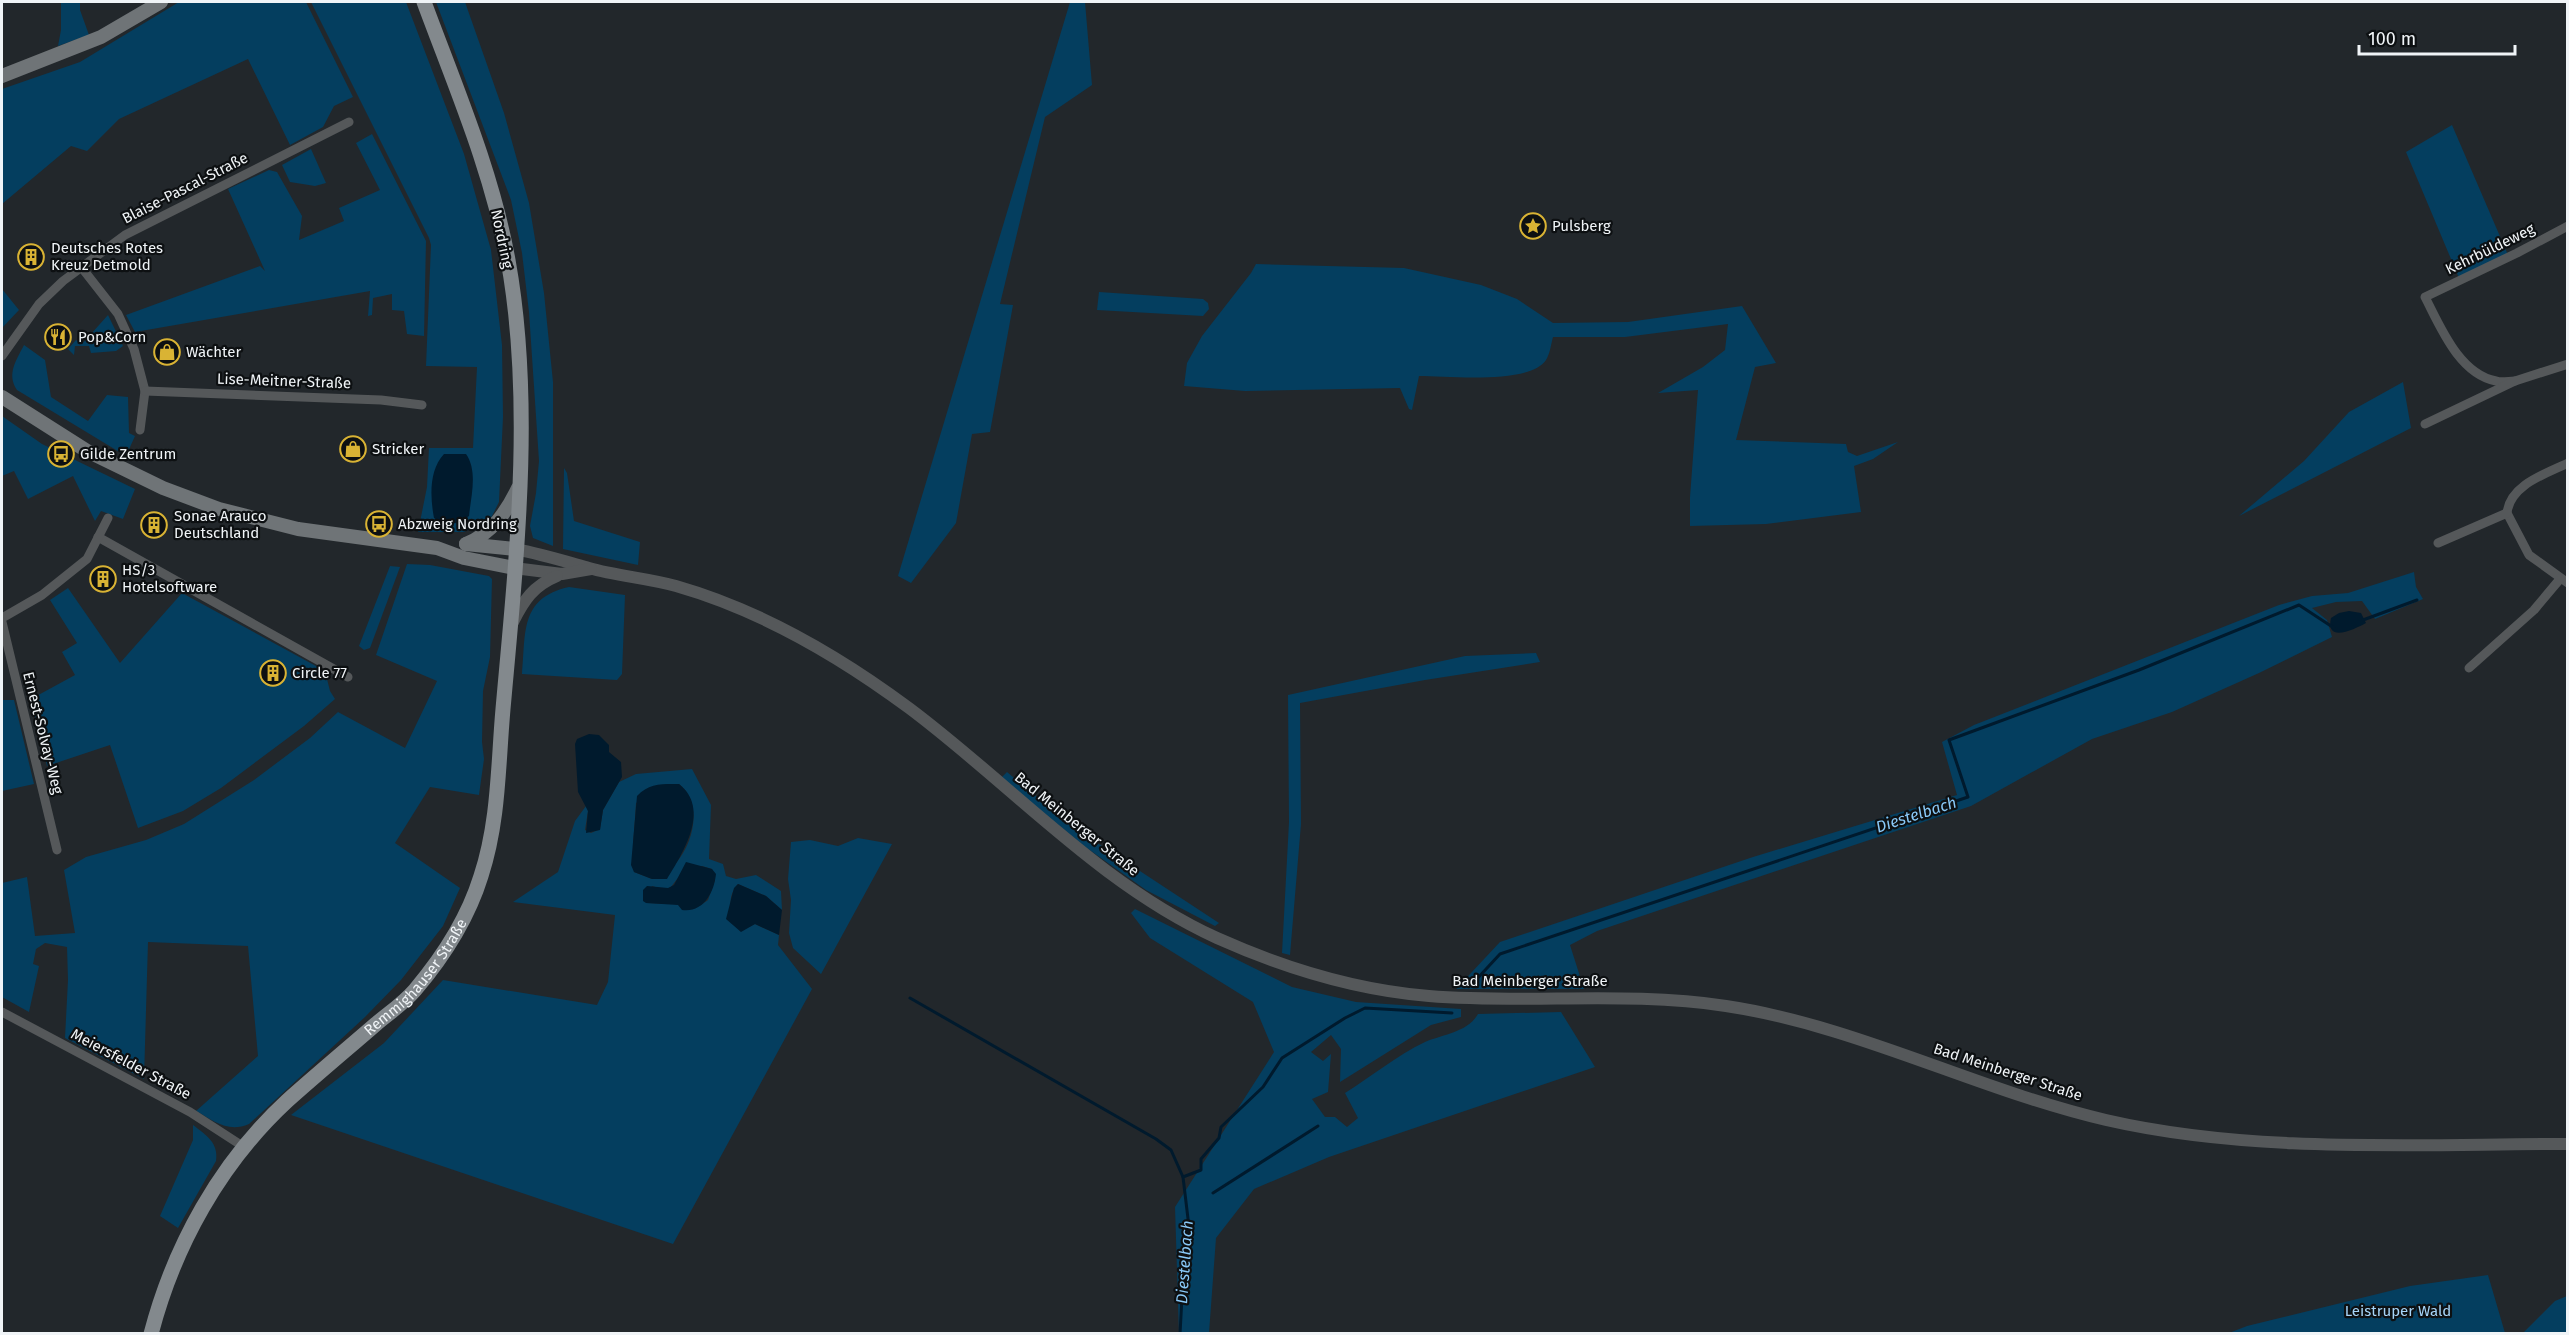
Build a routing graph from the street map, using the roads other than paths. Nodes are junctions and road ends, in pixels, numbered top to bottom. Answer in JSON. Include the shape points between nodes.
{"nodes":[{"id":1,"x":161,"y":2,"type":"edge"},
{"id":2,"x":424,"y":2,"type":"edge"},
{"id":3,"x":2,"y":76,"type":"edge"},
{"id":4,"x":349,"y":122,"type":"dead end"},
{"id":5,"x":2568,"y":226,"type":"edge"},
{"id":6,"x":82,"y":268,"type":"junction"},
{"id":7,"x":2,"y":356,"type":"edge"},
{"id":8,"x":2568,"y":364,"type":"edge"},
{"id":9,"x":2515,"y":381,"type":"junction"},
{"id":10,"x":145,"y":391,"type":"junction"},
{"id":11,"x":2,"y":397,"type":"edge"},
{"id":12,"x":422,"y":405,"type":"dead end"},
{"id":13,"x":2425,"y":424,"type":"dead end"},
{"id":14,"x":140,"y":430,"type":"dead end"},
{"id":15,"x":2568,"y":463,"type":"edge"},
{"id":16,"x":518,"y":488,"type":"junction"},
{"id":17,"x":2507,"y":513,"type":"junction"},
{"id":18,"x":108,"y":518,"type":"dead end"},
{"id":19,"x":98,"y":537,"type":"junction"},
{"id":20,"x":2438,"y":543,"type":"dead end"},
{"id":21,"x":466,"y":544,"type":"junction"},
{"id":22,"x":438,"y":548,"type":"junction"},
{"id":23,"x":515,"y":549,"type":"junction"},
{"id":24,"x":514,"y":568,"type":"junction"},
{"id":25,"x":592,"y":569,"type":"junction"},
{"id":26,"x":562,"y":574,"type":"junction"},
{"id":27,"x":2564,"y":581,"type":"edge"},
{"id":28,"x":2,"y":620,"type":"edge"},
{"id":29,"x":509,"y":629,"type":"junction"},
{"id":30,"x":2469,"y":668,"type":"dead end"},
{"id":31,"x":348,"y":677,"type":"dead end"},
{"id":32,"x":57,"y":850,"type":"dead end"},
{"id":33,"x":2,"y":1012,"type":"edge"},
{"id":34,"x":2568,"y":1144,"type":"edge"},
{"id":35,"x":244,"y":1147,"type":"junction"},
{"id":36,"x":151,"y":1334,"type":"edge"}],
"edges":[{"from":1,"to":3,"type":"main road","via":[[100,37]]},
{"from":2,"to":16,"type":"main road","name":"Nordring","via":[[474,135],[507,257],[521,373]]},
{"from":4,"to":6,"type":"street","name":"Blaise-Pascal-Straße","via":[[130,232]]},
{"from":5,"to":9,"type":"street","name":"Kehrbüldeweg","via":[[2425,297],[2455,353],[2495,381]]},
{"from":6,"to":7,"type":"street","name":"Blaise-Pascal-Straße","via":[[39,304]]},
{"from":6,"to":10,"type":"street","via":[[118,314],[134,349]]},
{"from":8,"to":9,"type":"street"},
{"from":9,"to":13,"type":"street"},
{"from":10,"to":12,"type":"street","name":"Lise-Meitner-Straße"},
{"from":10,"to":14,"type":"street"},
{"from":11,"to":22,"type":"main road","name":"Bad Meinberger Straße","via":[[87,451],[219,509],[298,529]]},
{"from":15,"to":17,"type":"street","via":[[2520,489],[2508,501]]},
{"from":16,"to":21,"type":"main road","via":[[493,526]]},
{"from":16,"to":23,"type":"main road","name":"Nordring"},
{"from":17,"to":20,"type":"street"},
{"from":17,"to":27,"type":"street","via":[[2529,555]]},
{"from":18,"to":19,"type":"street"},
{"from":19,"to":28,"type":"street","via":[[87,559],[42,595]]},
{"from":19,"to":31,"type":"street"},
{"from":21,"to":22,"type":"main road","name":"Bad Meinberger Straße"},
{"from":21,"to":23,"type":"main road","name":"Bad Meinberger Straße"},
{"from":22,"to":24,"type":"main road","name":"Bad Meinberger Straße","via":[[464,558]]},
{"from":23,"to":24,"type":"main road","name":"Remmighauser Straße"},
{"from":23,"to":25,"type":"street","name":"Bad Meinberger Straße"},
{"from":24,"to":26,"type":"street","name":"Bad Meinberger Straße"},
{"from":24,"to":29,"type":"main road","name":"Remmighauser Straße"},
{"from":25,"to":26,"type":"street","name":"Bad Meinberger Straße"},
{"from":25,"to":34,"type":"street","name":"Bad Meinberger Straße","via":[[674,585],[742,610],[810,644],[912,710],[1042,820],[1136,892],[1213,936],[1304,971],[1393,992],[1431,996],[1625,998],[1727,1006],[1823,1028],[2057,1107],[2193,1136],[2320,1143]]},
{"from":26,"to":29,"type":"street","via":[[536,586]]},
{"from":27,"to":30,"type":"street"},
{"from":28,"to":32,"type":"street","name":"Ernest-Solvay-Weg"},
{"from":29,"to":35,"type":"main road","name":"Remmighauser Straße","via":[[495,819],[472,901],[453,937],[413,992],[287,1102]]},
{"from":33,"to":35,"type":"street","name":"Meiersfelder Straße","via":[[190,1112]]},
{"from":35,"to":36,"type":"main road","name":"Remmighauser Straße","via":[[190,1230],[171,1270]]}]}
